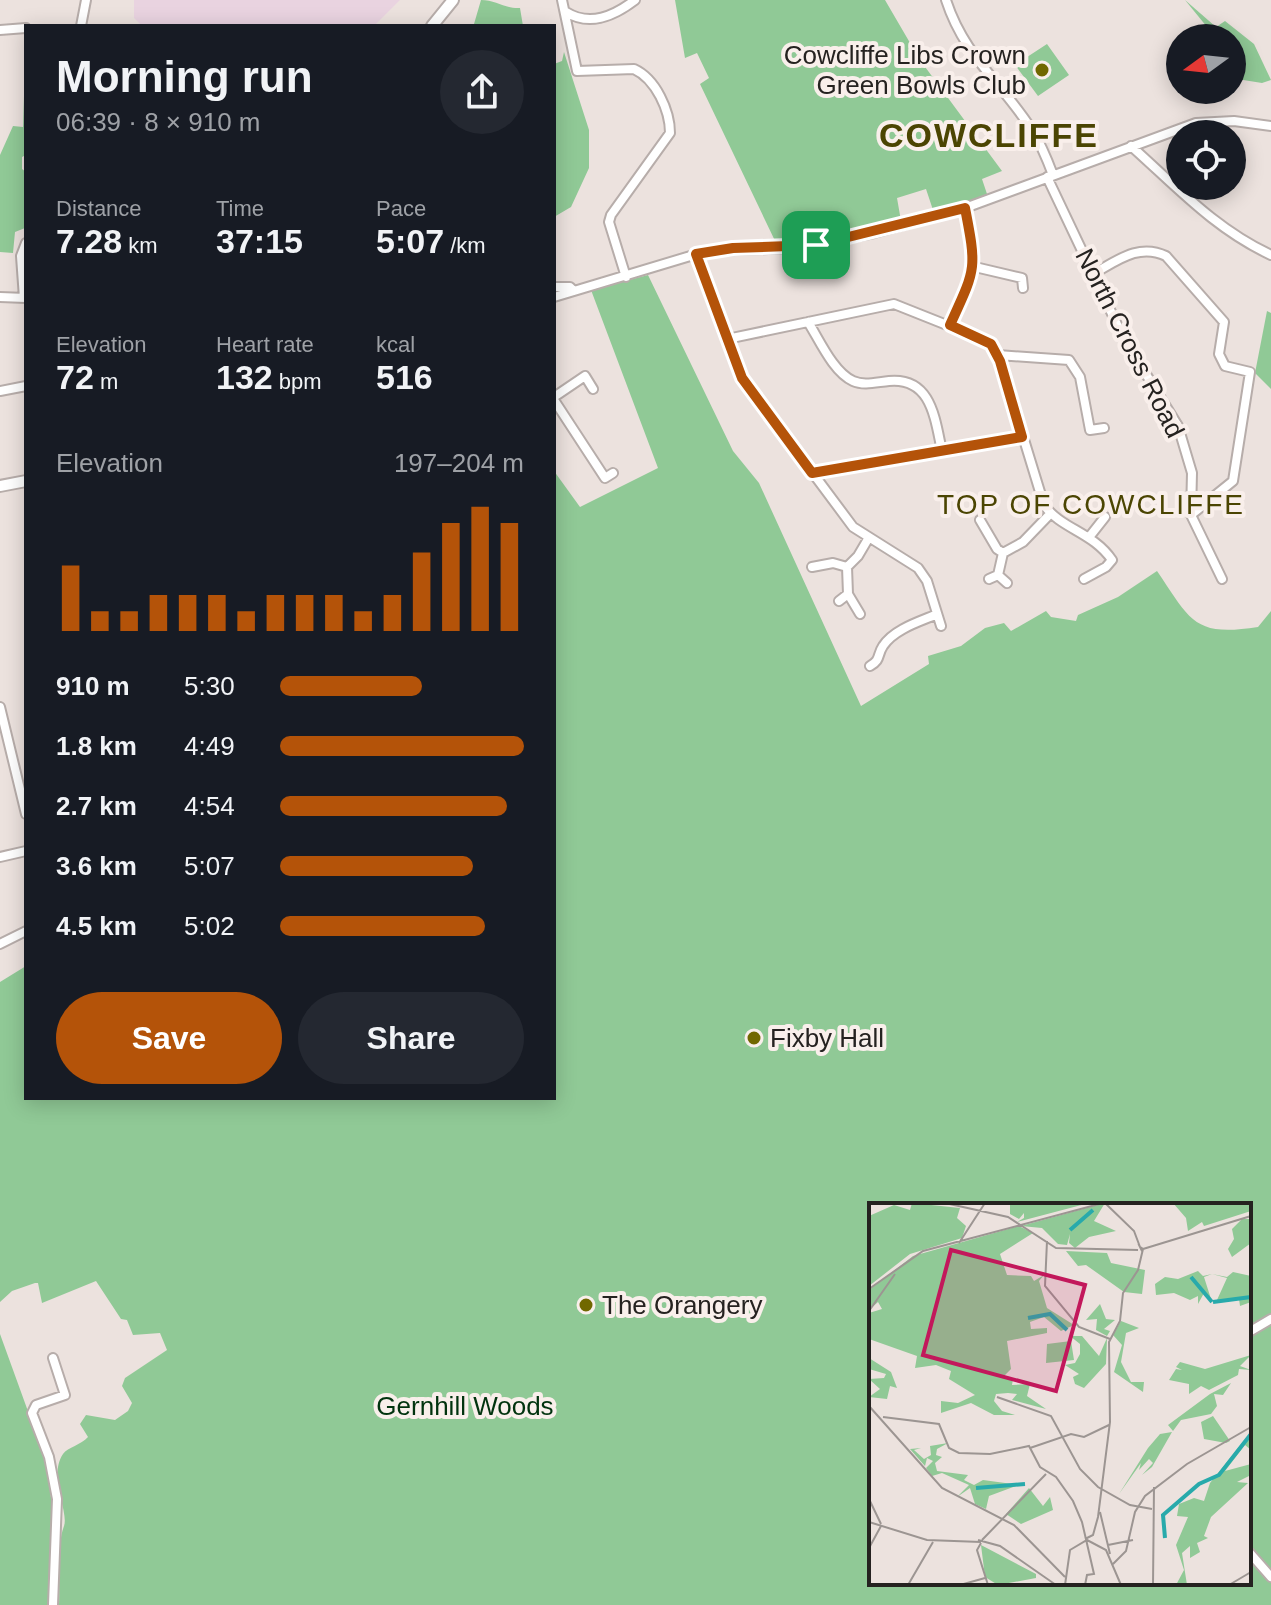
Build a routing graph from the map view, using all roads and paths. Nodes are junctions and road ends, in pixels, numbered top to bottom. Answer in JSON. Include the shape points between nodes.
{"nodes":[{"id":1,"x":86,"y":0,"type":"edge"},
{"id":2,"x":453,"y":0,"type":"edge"},
{"id":3,"x":562,"y":0,"type":"edge"},
{"id":4,"x":635,"y":0,"type":"edge"},
{"id":5,"x":946,"y":0,"type":"edge"},
{"id":6,"x":566,"y":12,"type":"junction"},
{"id":7,"x":81,"y":24,"type":"edge"},
{"id":8,"x":434,"y":24,"type":"edge"},
{"id":9,"x":24,"y":28,"type":"edge"},
{"id":10,"x":0,"y":30,"type":"edge"},
{"id":11,"x":1271,"y":126,"type":"edge"},
{"id":12,"x":1131,"y":146,"type":"junction"},
{"id":13,"x":1050,"y":176,"type":"junction"},
{"id":14,"x":965,"y":208,"type":"junction"},
{"id":15,"x":24,"y":248,"type":"edge"},
{"id":16,"x":696,"y":254,"type":"junction"},
{"id":17,"x":1271,"y":255,"type":"edge"},
{"id":18,"x":975,"y":267,"type":"junction"},
{"id":19,"x":1093,"y":274,"type":"junction"},
{"id":20,"x":626,"y":277,"type":"junction"},
{"id":21,"x":556,"y":287,"type":"edge"},
{"id":22,"x":24,"y":288,"type":"edge"},
{"id":23,"x":1023,"y":288,"type":"dead end"},
{"id":24,"x":574,"y":291,"type":"junction"},
{"id":25,"x":556,"y":296,"type":"edge"},
{"id":26,"x":0,"y":297,"type":"edge"},
{"id":27,"x":24,"y":298,"type":"edge"},
{"id":28,"x":808,"y":322,"type":"junction"},
{"id":29,"x":950,"y":325,"type":"junction"},
{"id":30,"x":727,"y":339,"type":"junction"},
{"id":31,"x":998,"y":355,"type":"junction"},
{"id":32,"x":24,"y":386,"type":"edge"},
{"id":33,"x":593,"y":389,"type":"dead end"},
{"id":34,"x":0,"y":391,"type":"edge"},
{"id":35,"x":556,"y":397,"type":"edge"},
{"id":36,"x":556,"y":402,"type":"edge"},
{"id":37,"x":1104,"y":428,"type":"dead end"},
{"id":38,"x":1022,"y":437,"type":"junction"},
{"id":39,"x":942,"y":451,"type":"junction"},
{"id":40,"x":613,"y":473,"type":"dead end"},
{"id":41,"x":812,"y":473,"type":"junction"},
{"id":42,"x":24,"y":481,"type":"edge"},
{"id":43,"x":0,"y":486,"type":"edge"},
{"id":44,"x":1050,"y":514,"type":"junction"},
{"id":45,"x":1191,"y":515,"type":"junction"},
{"id":46,"x":1105,"y":517,"type":"dead end"},
{"id":47,"x":980,"y":520,"type":"dead end"},
{"id":48,"x":1090,"y":536,"type":"junction"},
{"id":49,"x":868,"y":539,"type":"junction"},
{"id":50,"x":1003,"y":553,"type":"junction"},
{"id":51,"x":812,"y":567,"type":"dead end"},
{"id":52,"x":847,"y":567,"type":"junction"},
{"id":53,"x":1084,"y":579,"type":"dead end"},
{"id":54,"x":1222,"y":579,"type":"dead end"},
{"id":55,"x":1007,"y":583,"type":"dead end"},
{"id":56,"x":848,"y":594,"type":"junction"},
{"id":57,"x":839,"y":601,"type":"dead end"},
{"id":58,"x":860,"y":614,"type":"dead end"},
{"id":59,"x":935,"y":615,"type":"junction"},
{"id":60,"x":941,"y":626,"type":"dead end"},
{"id":61,"x":870,"y":666,"type":"dead end"},
{"id":62,"x":0,"y":707,"type":"edge"},
{"id":63,"x":24,"y":806,"type":"edge"},
{"id":64,"x":24,"y":851,"type":"edge"},
{"id":65,"x":0,"y":857,"type":"edge"},
{"id":66,"x":24,"y":932,"type":"edge"},
{"id":67,"x":0,"y":944,"type":"edge"},
{"id":68,"x":1271,"y":1319,"type":"edge"},
{"id":69,"x":1251,"y":1331,"type":"edge"},
{"id":70,"x":53,"y":1358,"type":"dead end"},
{"id":71,"x":1251,"y":1554,"type":"edge"},
{"id":72,"x":1271,"y":1577,"type":"edge"},
{"id":73,"x":53,"y":1605,"type":"edge"}],
"edges":[{"from":1,"to":7,"type":"street"},
{"from":2,"to":8,"type":"street"},
{"from":3,"to":6,"type":"street"},
{"from":4,"to":6,"type":"street","via":[[602,19]]},
{"from":5,"to":13,"type":"street","name":"North Cross Road","via":[[954,26],[976,62],[1030,127]]},
{"from":6,"to":20,"type":"street","via":[[577,71],[641,72],[661,98],[670,122],[670,133],[609,222]]},
{"from":9,"to":10,"type":"street"},
{"from":11,"to":12,"type":"street","via":[[1203,121]]},
{"from":12,"to":13,"type":"street"},
{"from":12,"to":17,"type":"street","via":[[1206,216]]},
{"from":13,"to":14,"type":"street"},
{"from":13,"to":19,"type":"street","name":"North Cross Road"},
{"from":14,"to":16,"type":"street","via":[[816,245]]},
{"from":14,"to":18,"type":"street"},
{"from":15,"to":22,"type":"street"},
{"from":16,"to":20,"type":"street"},
{"from":16,"to":30,"type":"street"},
{"from":18,"to":23,"type":"street","via":[[1022,278]]},
{"from":18,"to":29,"type":"street"},
{"from":19,"to":45,"type":"street","name":"North Cross Road","via":[[1123,337],[1178,426],[1192,473]]},
{"from":19,"to":45,"type":"street","via":[[1137,250],[1166,256],[1224,322],[1219,354],[1225,366],[1250,372],[1233,481]]},
{"from":20,"to":24,"type":"street"},
{"from":21,"to":24,"type":"street"},
{"from":24,"to":25,"type":"street"},
{"from":26,"to":27,"type":"street"},
{"from":28,"to":29,"type":"street","via":[[894,304]]},
{"from":28,"to":30,"type":"street"},
{"from":28,"to":39,"type":"street","via":[[845,376],[864,384],[896,380],[925,393]]},
{"from":29,"to":31,"type":"street","via":[[987,341]]},
{"from":30,"to":41,"type":"street","via":[[742,378]]},
{"from":31,"to":37,"type":"street","via":[[1069,360],[1079,371],[1090,430]]},
{"from":31,"to":38,"type":"street"},
{"from":32,"to":34,"type":"street"},
{"from":33,"to":35,"type":"street","via":[[583,373]]},
{"from":36,"to":40,"type":"street","via":[[605,478]]},
{"from":38,"to":39,"type":"street"},
{"from":38,"to":44,"type":"street"},
{"from":39,"to":41,"type":"street"},
{"from":41,"to":49,"type":"street"},
{"from":42,"to":43,"type":"street"},
{"from":44,"to":48,"type":"street"},
{"from":44,"to":50,"type":"street","via":[[1029,537]]},
{"from":45,"to":54,"type":"street"},
{"from":46,"to":48,"type":"street"},
{"from":47,"to":50,"type":"street"},
{"from":48,"to":53,"type":"street","via":[[1112,560]]},
{"from":49,"to":52,"type":"street"},
{"from":49,"to":59,"type":"street","via":[[918,568],[927,581]]},
{"from":50,"to":55,"type":"street","via":[[994,577]]},
{"from":51,"to":52,"type":"street"},
{"from":52,"to":56,"type":"street"},
{"from":56,"to":57,"type":"street"},
{"from":56,"to":58,"type":"street"},
{"from":59,"to":60,"type":"street"},
{"from":59,"to":61,"type":"street","via":[[886,642],[882,663]]},
{"from":62,"to":63,"type":"street"},
{"from":64,"to":65,"type":"street"},
{"from":66,"to":67,"type":"street"},
{"from":68,"to":69,"type":"street"},
{"from":70,"to":73,"type":"street","via":[[65,1395],[36,1405],[32,1413],[49,1457],[57,1499]]},
{"from":71,"to":72,"type":"street"}]}
